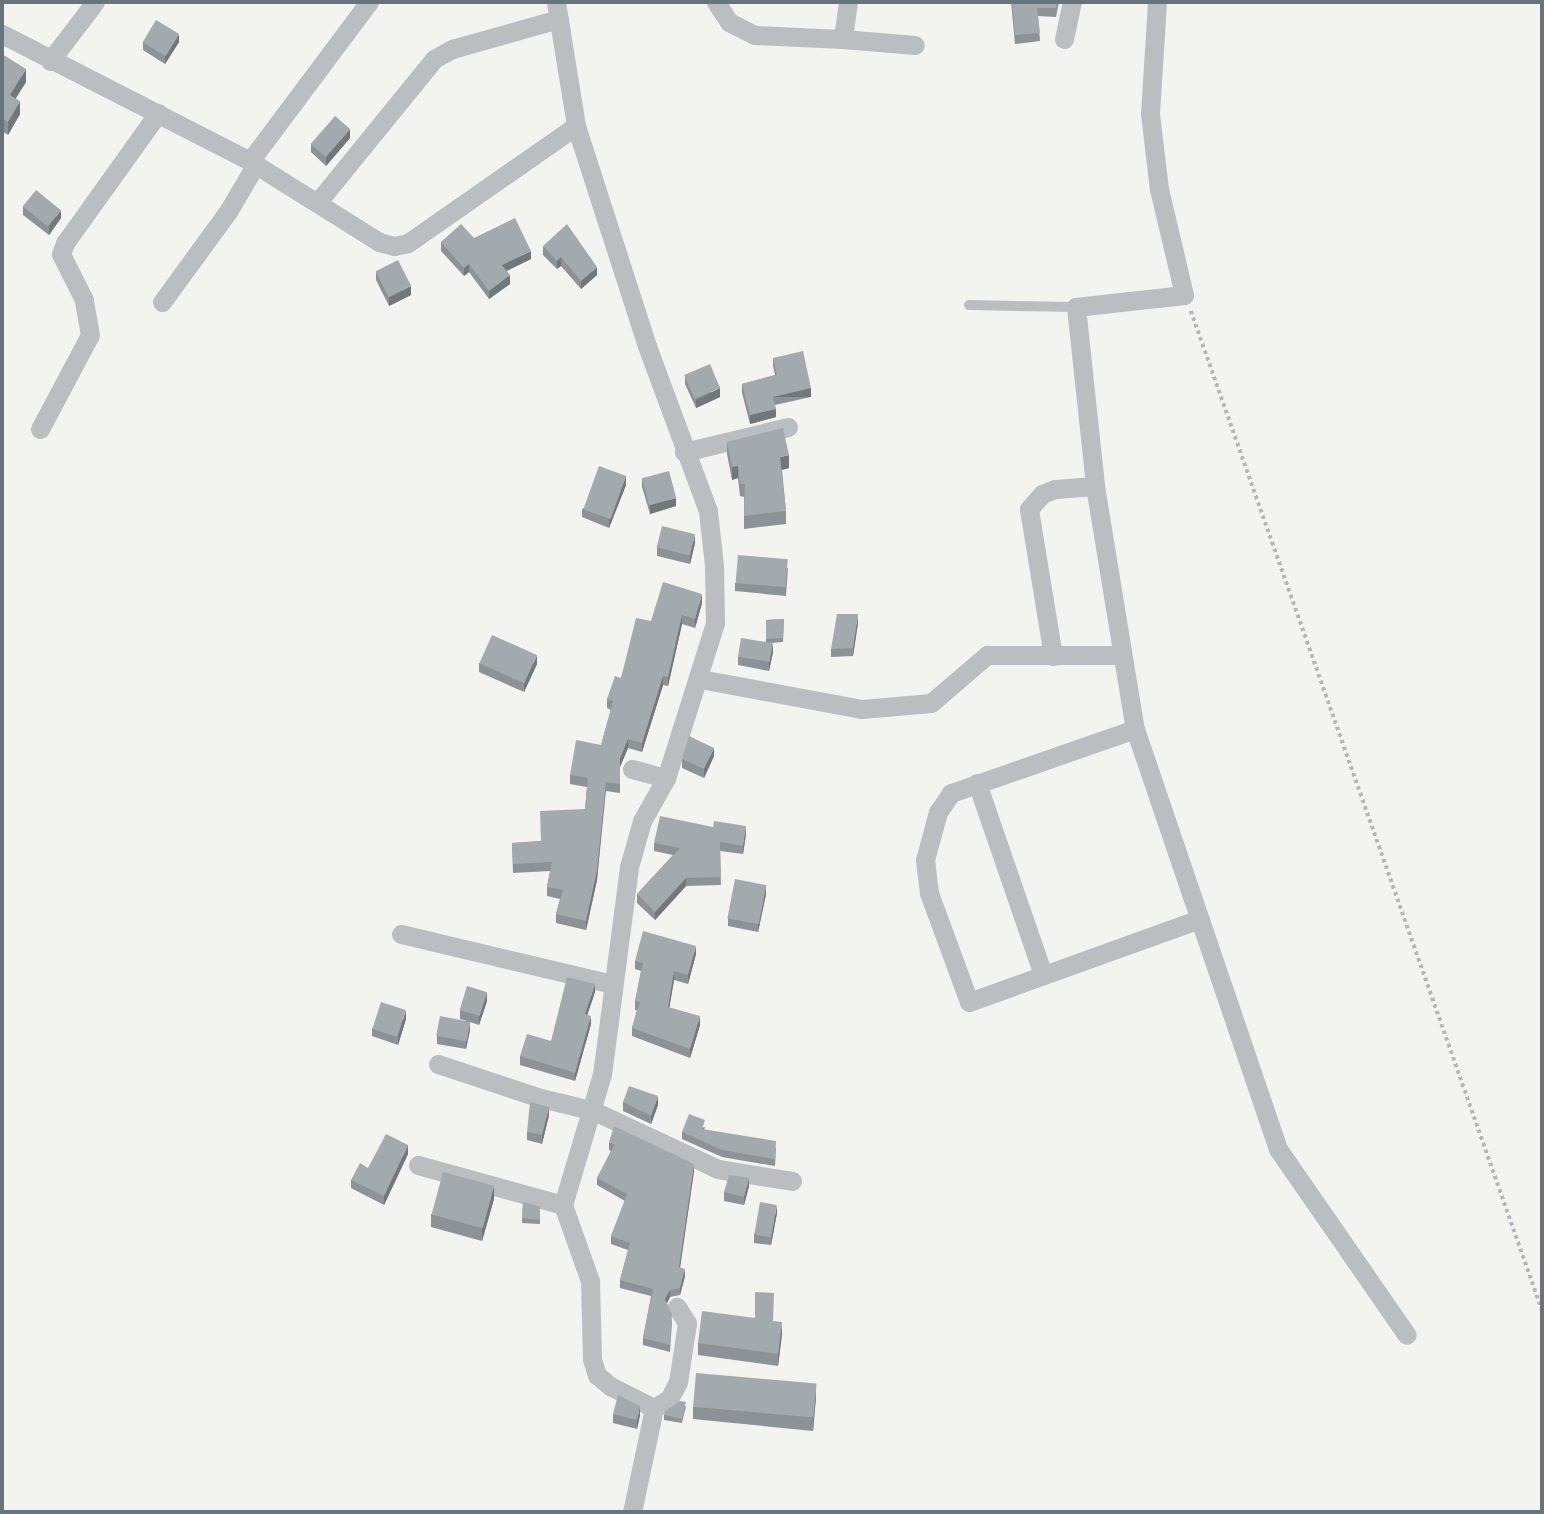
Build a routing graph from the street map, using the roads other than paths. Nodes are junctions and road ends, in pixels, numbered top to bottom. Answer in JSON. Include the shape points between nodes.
{"nodes":[{"id":1,"x":95,"y":2,"type":"edge"},
{"id":2,"x":369,"y":2,"type":"edge"},
{"id":3,"x":716,"y":2,"type":"edge"},
{"id":4,"x":848,"y":2,"type":"edge"},
{"id":5,"x":1072,"y":2,"type":"edge"},
{"id":6,"x":1157,"y":2,"type":"edge"},
{"id":7,"x":557,"y":10,"type":"edge"},
{"id":8,"x":2,"y":34,"type":"edge"},
{"id":9,"x":843,"y":39,"type":"junction"},
{"id":10,"x":1064,"y":39,"type":"dead end"},
{"id":11,"x":915,"y":45,"type":"dead end"},
{"id":12,"x":50,"y":61,"type":"junction"},
{"id":13,"x":158,"y":113,"type":"junction"},
{"id":14,"x":576,"y":126,"type":"junction"},
{"id":15,"x":253,"y":162,"type":"junction"},
{"id":16,"x":317,"y":203,"type":"junction"},
{"id":17,"x":162,"y":302,"type":"dead end"},
{"id":18,"x":970,"y":305,"type":"dead end"},
{"id":19,"x":1076,"y":307,"type":"junction"},
{"id":20,"x":788,"y":428,"type":"dead end"},
{"id":21,"x":40,"y":429,"type":"dead end"},
{"id":22,"x":684,"y":452,"type":"junction"},
{"id":23,"x":1095,"y":486,"type":"junction"},
{"id":24,"x":1121,"y":655,"type":"junction"},
{"id":25,"x":1053,"y":656,"type":"junction"},
{"id":26,"x":700,"y":679,"type":"junction"},
{"id":27,"x":1135,"y":729,"type":"junction"},
{"id":28,"x":632,"y":769,"type":"dead end"},
{"id":29,"x":666,"y":778,"type":"junction"},
{"id":30,"x":977,"y":783,"type":"junction"},
{"id":31,"x":1199,"y":919,"type":"junction"},
{"id":32,"x":401,"y":934,"type":"dead end"},
{"id":33,"x":1043,"y":975,"type":"junction"},
{"id":34,"x":612,"y":984,"type":"junction"},
{"id":35,"x":438,"y":1064,"type":"dead end"},
{"id":36,"x":594,"y":1111,"type":"junction"},
{"id":37,"x":418,"y":1165,"type":"dead end"},
{"id":38,"x":792,"y":1181,"type":"dead end"},
{"id":39,"x":563,"y":1205,"type":"junction"},
{"id":40,"x":677,"y":1307,"type":"dead end"},
{"id":41,"x":1407,"y":1335,"type":"dead end"},
{"id":42,"x":654,"y":1408,"type":"junction"},
{"id":43,"x":632,"y":1512,"type":"edge"}],
"edges":[{"from":1,"to":12,"type":"street"},
{"from":2,"to":15,"type":"street"},
{"from":3,"to":9,"type":"street","via":[[729,22],[755,36]]},
{"from":4,"to":9,"type":"street"},
{"from":5,"to":10,"type":"street"},
{"from":6,"to":19,"type":"street","via":[[1150,114],[1159,189],[1184,295]]},
{"from":7,"to":14,"type":"street"},
{"from":7,"to":16,"type":"street","via":[[434,59]]},
{"from":8,"to":12,"type":"street"},
{"from":9,"to":11,"type":"street"},
{"from":12,"to":13,"type":"street"},
{"from":13,"to":15,"type":"street"},
{"from":13,"to":21,"type":"street","via":[[65,243],[61,254],[83,300],[90,335]]},
{"from":14,"to":16,"type":"street","via":[[408,243],[379,242]]},
{"from":14,"to":22,"type":"street"},
{"from":15,"to":16,"type":"street"},
{"from":15,"to":17,"type":"street","via":[[229,210]]},
{"from":18,"to":19,"type":"lane"},
{"from":19,"to":23,"type":"street"},
{"from":20,"to":22,"type":"street"},
{"from":22,"to":26,"type":"street","via":[[708,511],[715,565],[715,623]]},
{"from":23,"to":24,"type":"street"},
{"from":23,"to":25,"type":"street","via":[[1055,489],[1042,494],[1030,509]]},
{"from":24,"to":25,"type":"street"},
{"from":24,"to":27,"type":"street"},
{"from":25,"to":26,"type":"street","via":[[987,656],[942,695],[918,706],[829,706]]},
{"from":26,"to":29,"type":"street"},
{"from":27,"to":30,"type":"street"},
{"from":27,"to":31,"type":"street"},
{"from":28,"to":29,"type":"street"},
{"from":29,"to":34,"type":"street","via":[[642,821],[629,867]]},
{"from":30,"to":33,"type":"street"},
{"from":30,"to":33,"type":"street","via":[[951,793],[938,812],[925,860],[929,893],[964,998],[969,1002]]},
{"from":31,"to":33,"type":"street"},
{"from":31,"to":41,"type":"street","via":[[1278,1149]]},
{"from":32,"to":34,"type":"street"},
{"from":34,"to":36,"type":"street"},
{"from":35,"to":36,"type":"street"},
{"from":36,"to":38,"type":"street","via":[[718,1169]]},
{"from":36,"to":39,"type":"street"},
{"from":37,"to":39,"type":"street"},
{"from":39,"to":42,"type":"street","via":[[590,1281],[592,1359],[597,1375],[610,1387]]},
{"from":40,"to":42,"type":"street","via":[[687,1323],[678,1382],[669,1399]]},
{"from":42,"to":43,"type":"street"}]}
